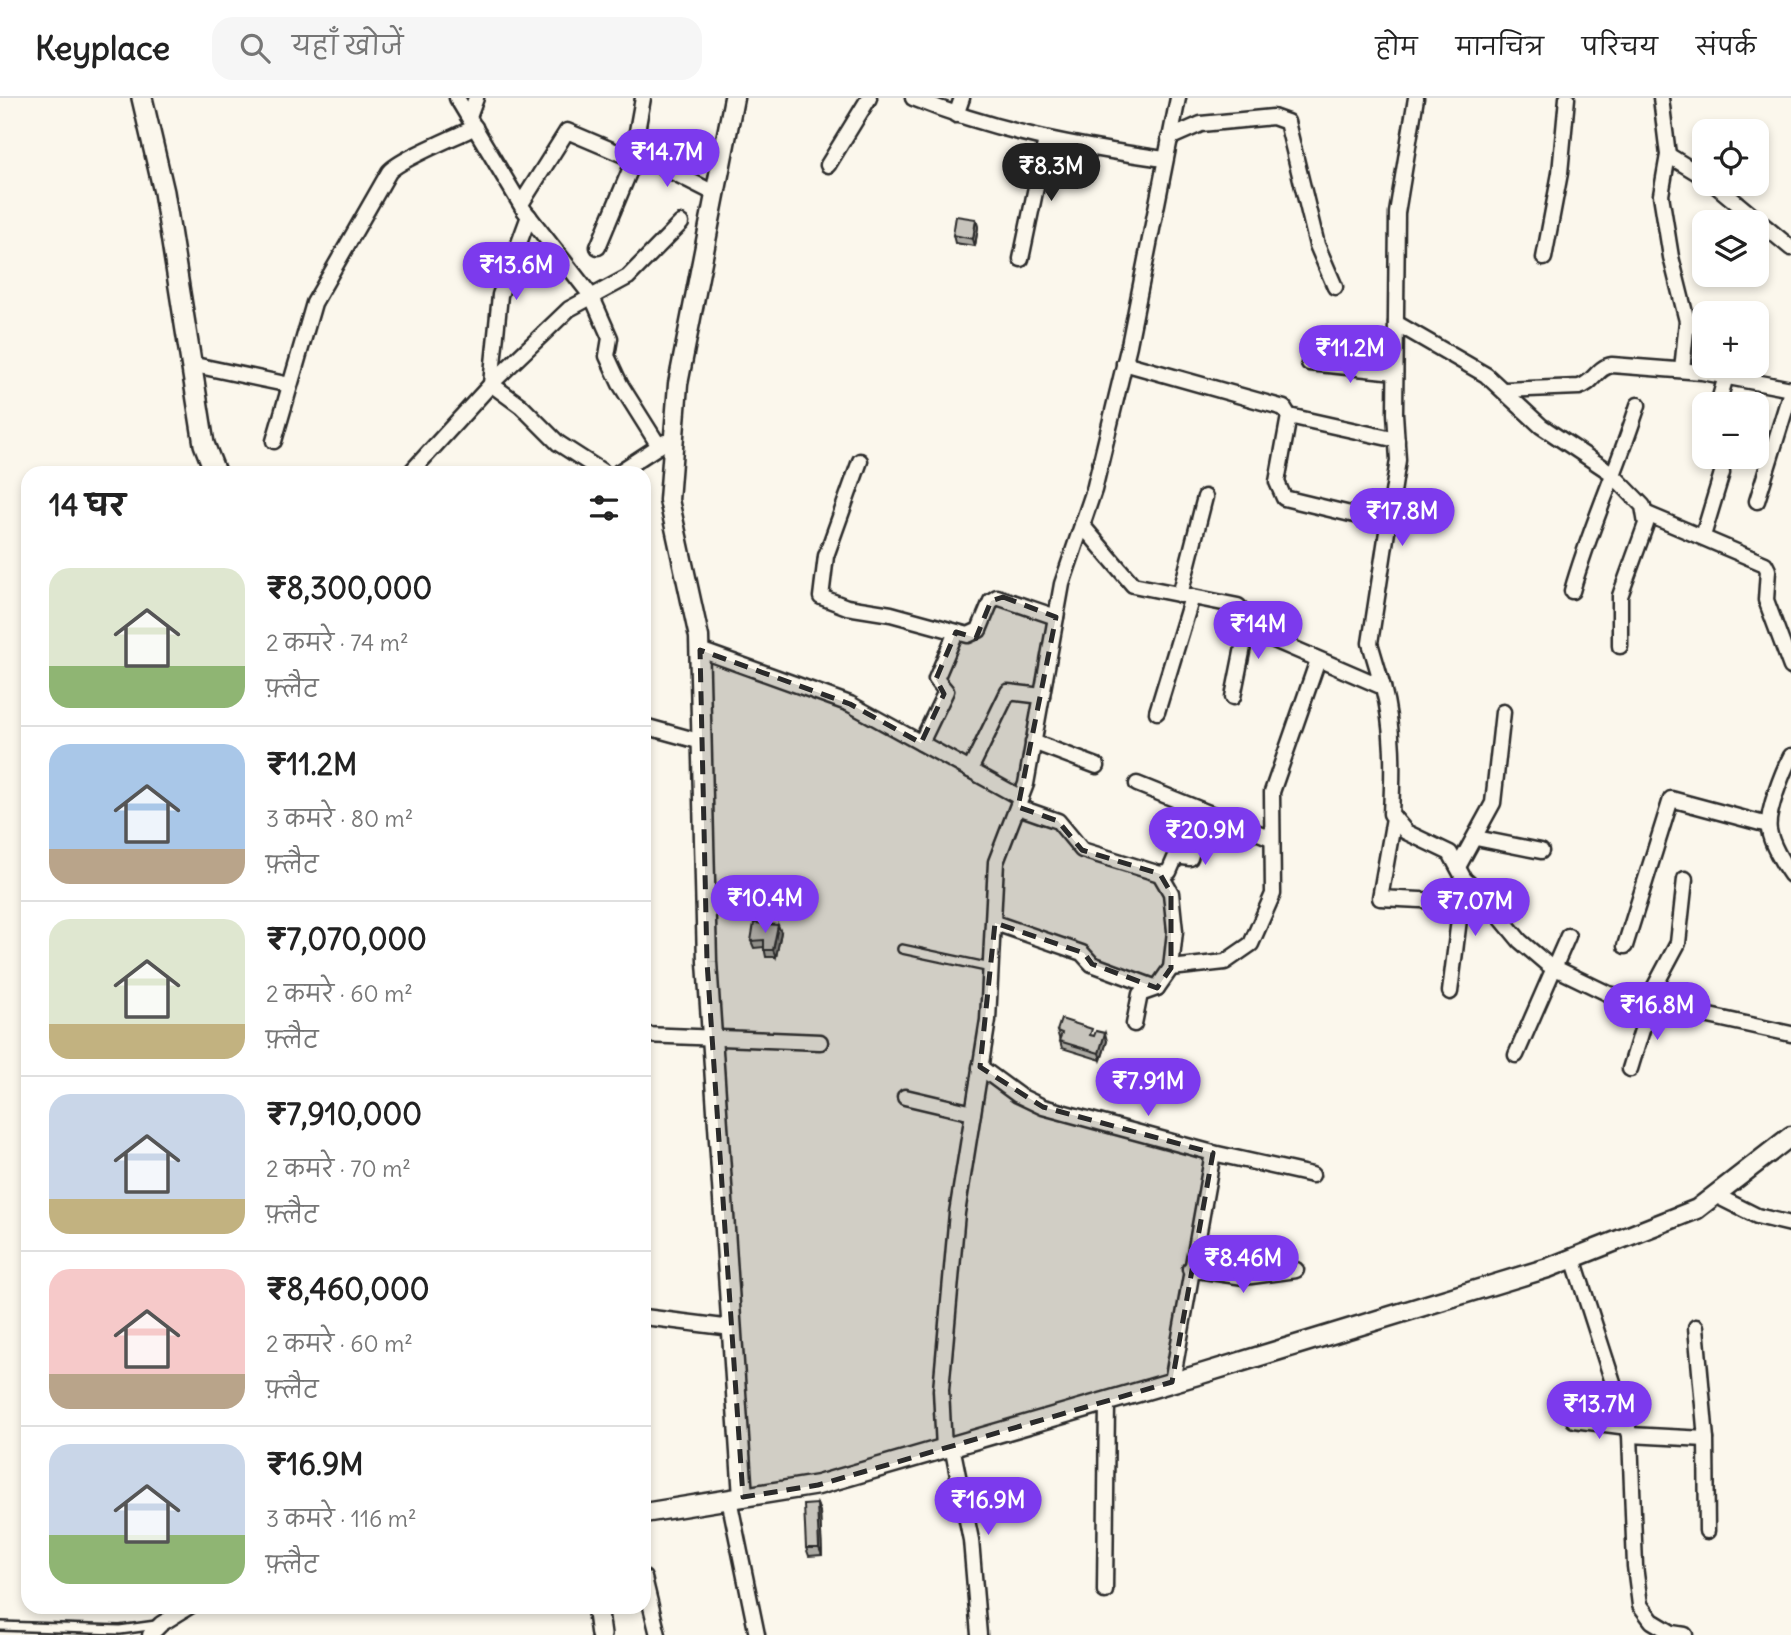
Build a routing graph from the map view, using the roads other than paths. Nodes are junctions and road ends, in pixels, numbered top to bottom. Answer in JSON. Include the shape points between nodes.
{"nodes":[{"id":1,"x":142,"y":98,"type":"edge"},
{"id":2,"x":457,"y":98,"type":"edge"},
{"id":3,"x":476,"y":98,"type":"edge"},
{"id":4,"x":643,"y":98,"type":"edge"},
{"id":5,"x":734,"y":98,"type":"edge"},
{"id":6,"x":869,"y":98,"type":"edge"},
{"id":7,"x":913,"y":98,"type":"edge"},
{"id":8,"x":961,"y":98,"type":"edge"},
{"id":9,"x":1178,"y":98,"type":"edge"},
{"id":10,"x":1416,"y":98,"type":"edge"},
{"id":11,"x":1567,"y":98,"type":"edge"},
{"id":12,"x":1661,"y":98,"type":"edge"},
{"id":13,"x":931,"y":101,"type":"edge"},
{"id":14,"x":956,"y":115,"type":"junction"},
{"id":15,"x":472,"y":122,"type":"junction"},
{"id":16,"x":1169,"y":138,"type":"junction"},
{"id":17,"x":1046,"y":139,"type":"junction"},
{"id":18,"x":1668,"y":155,"type":"junction"},
{"id":19,"x":634,"y":156,"type":"junction"},
{"id":20,"x":1164,"y":159,"type":"junction"},
{"id":21,"x":828,"y":166,"type":"dead end"},
{"id":22,"x":1692,"y":170,"type":"edge"},
{"id":23,"x":716,"y":194,"type":"junction"},
{"id":24,"x":1728,"y":196,"type":"edge"},
{"id":25,"x":525,"y":210,"type":"junction"},
{"id":26,"x":681,"y":223,"type":"dead end"},
{"id":27,"x":598,"y":247,"type":"dead end"},
{"id":28,"x":1791,"y":248,"type":"edge"},
{"id":29,"x":1544,"y":258,"type":"dead end"},
{"id":30,"x":1021,"y":259,"type":"dead end"},
{"id":31,"x":1335,"y":287,"type":"dead end"},
{"id":32,"x":593,"y":296,"type":"junction"},
{"id":33,"x":1396,"y":323,"type":"junction"},
{"id":34,"x":1124,"y":363,"type":"junction"},
{"id":35,"x":1309,"y":363,"type":"dead end"},
{"id":36,"x":190,"y":365,"type":"junction"},
{"id":37,"x":1682,"y":370,"type":"junction"},
{"id":38,"x":1692,"y":371,"type":"edge"},
{"id":39,"x":1395,"y":372,"type":"junction"},
{"id":40,"x":1735,"y":378,"type":"edge"},
{"id":41,"x":491,"y":384,"type":"junction"},
{"id":42,"x":290,"y":386,"type":"junction"},
{"id":43,"x":1505,"y":390,"type":"junction"},
{"id":44,"x":1791,"y":390,"type":"edge"},
{"id":45,"x":1638,"y":405,"type":"dead end"},
{"id":46,"x":1289,"y":415,"type":"junction"},
{"id":47,"x":1396,"y":440,"type":"junction"},
{"id":48,"x":274,"y":441,"type":"dead end"},
{"id":49,"x":666,"y":441,"type":"junction"},
{"id":50,"x":860,"y":461,"type":"dead end"},
{"id":51,"x":213,"y":466,"type":"edge"},
{"id":52,"x":416,"y":466,"type":"edge"},
{"id":53,"x":594,"y":466,"type":"edge"},
{"id":54,"x":628,"y":466,"type":"edge"},
{"id":55,"x":1723,"y":473,"type":"dead end"},
{"id":56,"x":1615,"y":477,"type":"junction"},
{"id":57,"x":1205,"y":497,"type":"dead end"},
{"id":58,"x":1757,"y":501,"type":"dead end"},
{"id":59,"x":1647,"y":514,"type":"junction"},
{"id":60,"x":1388,"y":523,"type":"junction"},
{"id":61,"x":1082,"y":525,"type":"junction"},
{"id":62,"x":1703,"y":536,"type":"junction"},
{"id":63,"x":1572,"y":591,"type":"dead end"},
{"id":64,"x":1186,"y":596,"type":"junction"},
{"id":65,"x":1056,"y":617,"type":"junction"},
{"id":66,"x":1248,"y":617,"type":"junction"},
{"id":67,"x":956,"y":632,"type":"junction"},
{"id":68,"x":1620,"y":646,"type":"dead end"},
{"id":69,"x":700,"y":650,"type":"junction"},
{"id":70,"x":1318,"y":660,"type":"junction"},
{"id":71,"x":1791,"y":667,"type":"edge"},
{"id":72,"x":1383,"y":687,"type":"junction"},
{"id":73,"x":1042,"y":696,"type":"junction"},
{"id":74,"x":1233,"y":697,"type":"dead end"},
{"id":75,"x":1157,"y":712,"type":"dead end"},
{"id":76,"x":1503,"y":712,"type":"dead end"},
{"id":77,"x":651,"y":728,"type":"edge"},
{"id":78,"x":702,"y":742,"type":"junction"},
{"id":79,"x":1033,"y":742,"type":"junction"},
{"id":80,"x":921,"y":743,"type":"junction"},
{"id":81,"x":1791,"y":756,"type":"edge"},
{"id":82,"x":1097,"y":766,"type":"dead end"},
{"id":83,"x":970,"y":770,"type":"junction"},
{"id":84,"x":1136,"y":784,"type":"dead end"},
{"id":85,"x":1019,"y":802,"type":"junction"},
{"id":86,"x":1204,"y":812,"type":"junction"},
{"id":87,"x":1394,"y":818,"type":"junction"},
{"id":88,"x":1768,"y":825,"type":"junction"},
{"id":89,"x":1271,"y":838,"type":"junction"},
{"id":90,"x":1476,"y":838,"type":"junction"},
{"id":91,"x":1541,"y":851,"type":"dead end"},
{"id":92,"x":1160,"y":874,"type":"junction"},
{"id":93,"x":1461,"y":874,"type":"junction"},
{"id":94,"x":1791,"y":875,"type":"edge"},
{"id":95,"x":1685,"y":879,"type":"dead end"},
{"id":96,"x":1461,"y":902,"type":"junction"},
{"id":97,"x":995,"y":923,"type":"junction"},
{"id":98,"x":1568,"y":936,"type":"dead end"},
{"id":99,"x":1625,"y":946,"type":"dead end"},
{"id":100,"x":902,"y":949,"type":"dead end"},
{"id":101,"x":992,"y":968,"type":"junction"},
{"id":102,"x":1171,"y":968,"type":"junction"},
{"id":103,"x":1555,"y":968,"type":"junction"},
{"id":104,"x":1157,"y":988,"type":"junction"},
{"id":105,"x":1450,"y":992,"type":"dead end"},
{"id":106,"x":1648,"y":1003,"type":"junction"},
{"id":107,"x":1134,"y":1024,"type":"dead end"},
{"id":108,"x":1791,"y":1034,"type":"edge"},
{"id":109,"x":651,"y":1035,"type":"edge"},
{"id":110,"x":712,"y":1039,"type":"junction"},
{"id":111,"x":820,"y":1042,"type":"dead end"},
{"id":112,"x":1516,"y":1055,"type":"dead end"},
{"id":113,"x":980,"y":1067,"type":"junction"},
{"id":114,"x":1630,"y":1069,"type":"dead end"},
{"id":115,"x":905,"y":1097,"type":"dead end"},
{"id":116,"x":973,"y":1113,"type":"junction"},
{"id":117,"x":1791,"y":1136,"type":"edge"},
{"id":118,"x":1213,"y":1153,"type":"junction"},
{"id":119,"x":1311,"y":1175,"type":"dead end"},
{"id":120,"x":1715,"y":1195,"type":"junction"},
{"id":121,"x":1791,"y":1224,"type":"edge"},
{"id":122,"x":1573,"y":1258,"type":"junction"},
{"id":123,"x":1190,"y":1269,"type":"junction"},
{"id":124,"x":1296,"y":1270,"type":"dead end"},
{"id":125,"x":651,"y":1318,"type":"edge"},
{"id":126,"x":1696,"y":1327,"type":"dead end"},
{"id":127,"x":732,"y":1328,"type":"junction"},
{"id":128,"x":1172,"y":1382,"type":"junction"},
{"id":129,"x":1107,"y":1401,"type":"junction"},
{"id":130,"x":1574,"y":1420,"type":"dead end"},
{"id":131,"x":1629,"y":1431,"type":"junction"},
{"id":132,"x":1706,"y":1439,"type":"junction"},
{"id":133,"x":948,"y":1448,"type":"junction"},
{"id":134,"x":736,"y":1498,"type":"junction"},
{"id":135,"x":651,"y":1512,"type":"edge"},
{"id":136,"x":1707,"y":1531,"type":"dead end"},
{"id":137,"x":1105,"y":1591,"type":"dead end"},
{"id":138,"x":651,"y":1606,"type":"edge"},
{"id":139,"x":176,"y":1614,"type":"edge"},
{"id":140,"x":598,"y":1614,"type":"edge"},
{"id":141,"x":161,"y":1623,"type":"junction"},
{"id":142,"x":0,"y":1626,"type":"edge"},
{"id":143,"x":150,"y":1635,"type":"edge"},
{"id":144,"x":601,"y":1635,"type":"edge"},
{"id":145,"x":658,"y":1635,"type":"edge"},
{"id":146,"x":757,"y":1635,"type":"edge"},
{"id":147,"x":979,"y":1635,"type":"edge"},
{"id":148,"x":1685,"y":1635,"type":"edge"}],
"edges":[{"from":1,"to":36,"type":"main road","via":[[164,192]]},
{"from":2,"to":15,"type":"street"},
{"from":3,"to":15,"type":"street"},
{"from":4,"to":19,"type":"street"},
{"from":5,"to":23,"type":"street"},
{"from":6,"to":21,"type":"street"},
{"from":7,"to":13,"type":"street"},
{"from":8,"to":14,"type":"street"},
{"from":9,"to":16,"type":"street"},
{"from":10,"to":33,"type":"street","via":[[1397,213]]},
{"from":11,"to":29,"type":"street","via":[[1560,173]]},
{"from":12,"to":18,"type":"street"},
{"from":13,"to":14,"type":"street"},
{"from":14,"to":17,"type":"street"},
{"from":15,"to":25,"type":"street"},
{"from":15,"to":42,"type":"street","via":[[389,172],[317,294]]},
{"from":16,"to":20,"type":"street"},
{"from":16,"to":31,"type":"street","via":[[1201,124],[1273,117],[1287,122],[1317,245]]},
{"from":17,"to":20,"type":"street"},
{"from":17,"to":30,"type":"street"},
{"from":18,"to":22,"type":"street"},
{"from":18,"to":37,"type":"street","via":[[1661,195],[1687,321]]},
{"from":19,"to":23,"type":"street"},
{"from":19,"to":25,"type":"street","via":[[567,131]]},
{"from":19,"to":27,"type":"street"},
{"from":20,"to":34,"type":"street"},
{"from":23,"to":49,"type":"street"},
{"from":24,"to":28,"type":"street"},
{"from":25,"to":32,"type":"street"},
{"from":25,"to":41,"type":"street","via":[[500,295]]},
{"from":26,"to":32,"type":"street","via":[[628,276]]},
{"from":32,"to":41,"type":"street","via":[[569,309]]},
{"from":32,"to":49,"type":"street","via":[[610,338],[607,356],[620,384]]},
{"from":33,"to":39,"type":"street"},
{"from":33,"to":43,"type":"street"},
{"from":34,"to":46,"type":"street","via":[[1284,408]]},
{"from":34,"to":61,"type":"street"},
{"from":35,"to":39,"type":"street"},
{"from":36,"to":42,"type":"street"},
{"from":36,"to":51,"type":"main road","via":[[204,444]]},
{"from":37,"to":38,"type":"street"},
{"from":37,"to":43,"type":"street","via":[[1612,365],[1601,369],[1585,386]]},
{"from":39,"to":47,"type":"street"},
{"from":40,"to":44,"type":"street"},
{"from":41,"to":52,"type":"street"},
{"from":41,"to":53,"type":"street","via":[[558,443]]},
{"from":42,"to":48,"type":"street"},
{"from":43,"to":56,"type":"street","via":[[1541,426]]},
{"from":44,"to":58,"type":"street"},
{"from":45,"to":56,"type":"street"},
{"from":46,"to":47,"type":"street"},
{"from":46,"to":60,"type":"street","via":[[1277,482],[1284,498]]},
{"from":47,"to":60,"type":"street","via":[[1398,460]]},
{"from":49,"to":54,"type":"street"},
{"from":49,"to":69,"type":"street","via":[[669,500]]},
{"from":50,"to":67,"type":"street","via":[[825,556],[821,597]]},
{"from":55,"to":62,"type":"street"},
{"from":56,"to":59,"type":"street"},
{"from":56,"to":63,"type":"street","via":[[1590,530]]},
{"from":57,"to":64,"type":"street"},
{"from":59,"to":62,"type":"street"},
{"from":59,"to":68,"type":"street","via":[[1620,596]]},
{"from":60,"to":72,"type":"street","via":[[1370,643]]},
{"from":61,"to":64,"type":"street","via":[[1133,585]]},
{"from":61,"to":65,"type":"street"},
{"from":62,"to":71,"type":"street","via":[[1765,564],[1766,600]]},
{"from":64,"to":66,"type":"street","via":[[1238,606]]},
{"from":64,"to":75,"type":"street"},
{"from":65,"to":67,"type":"street","via":[[997,597],[975,635]]},
{"from":65,"to":73,"type":"street"},
{"from":66,"to":70,"type":"street","via":[[1267,637]]},
{"from":66,"to":74,"type":"street"},
{"from":67,"to":80,"type":"street","via":[[936,679],[946,691]]},
{"from":69,"to":78,"type":"street"},
{"from":69,"to":80,"type":"street","via":[[850,704]]},
{"from":70,"to":72,"type":"street"},
{"from":70,"to":89,"type":"street","via":[[1272,792]]},
{"from":72,"to":87,"type":"street","via":[[1390,716]]},
{"from":73,"to":79,"type":"street"},
{"from":73,"to":83,"type":"street","via":[[1008,692]]},
{"from":76,"to":90,"type":"street","via":[[1494,797]]},
{"from":77,"to":78,"type":"street"},
{"from":78,"to":110,"type":"street"},
{"from":79,"to":82,"type":"street"},
{"from":79,"to":85,"type":"street"},
{"from":80,"to":83,"type":"street"},
{"from":81,"to":88,"type":"street"},
{"from":83,"to":85,"type":"street"},
{"from":84,"to":86,"type":"street"},
{"from":85,"to":92,"type":"street","via":[[1058,821],[1076,847]]},
{"from":85,"to":97,"type":"street","via":[[996,862]]},
{"from":86,"to":89,"type":"street"},
{"from":86,"to":92,"type":"street","via":[[1190,858],[1176,856],[1169,872]]},
{"from":87,"to":93,"type":"street","via":[[1406,832],[1450,853]]},
{"from":87,"to":96,"type":"street","via":[[1380,898]]},
{"from":88,"to":94,"type":"street"},
{"from":88,"to":99,"type":"street","via":[[1671,799]]},
{"from":89,"to":102,"type":"street","via":[[1272,900],[1248,949],[1225,962]]},
{"from":90,"to":91,"type":"street"},
{"from":90,"to":93,"type":"street"},
{"from":92,"to":102,"type":"street","via":[[1171,893],[1175,931]]},
{"from":93,"to":96,"type":"street"},
{"from":93,"to":103,"type":"street","via":[[1520,941]]},
{"from":95,"to":106,"type":"street","via":[[1678,943]]},
{"from":96,"to":105,"type":"street"},
{"from":97,"to":101,"type":"street"},
{"from":97,"to":104,"type":"street","via":[[1082,953],[1092,964]]},
{"from":98,"to":103,"type":"street"},
{"from":100,"to":101,"type":"lane"},
{"from":101,"to":113,"type":"street"},
{"from":102,"to":104,"type":"street"},
{"from":103,"to":106,"type":"street","via":[[1609,994]]},
{"from":103,"to":112,"type":"street"},
{"from":104,"to":107,"type":"street","via":[[1138,997]]},
{"from":106,"to":108,"type":"street"},
{"from":106,"to":114,"type":"street"},
{"from":109,"to":110,"type":"street"},
{"from":110,"to":111,"type":"street"},
{"from":110,"to":127,"type":"street"},
{"from":113,"to":116,"type":"street"},
{"from":113,"to":118,"type":"street","via":[[1043,1107]]},
{"from":115,"to":116,"type":"street"},
{"from":116,"to":133,"type":"street","via":[[957,1213],[941,1390]]},
{"from":117,"to":120,"type":"street"},
{"from":118,"to":119,"type":"street"},
{"from":118,"to":123,"type":"street"},
{"from":120,"to":121,"type":"street","via":[[1762,1218]]},
{"from":120,"to":122,"type":"street","via":[[1697,1209]]},
{"from":122,"to":128,"type":"street"},
{"from":122,"to":131,"type":"street"},
{"from":123,"to":124,"type":"street","via":[[1244,1277]]},
{"from":123,"to":128,"type":"street"},
{"from":125,"to":127,"type":"street"},
{"from":126,"to":132,"type":"street"},
{"from":127,"to":134,"type":"street"},
{"from":128,"to":129,"type":"street"},
{"from":129,"to":133,"type":"street"},
{"from":129,"to":137,"type":"street"},
{"from":130,"to":131,"type":"street"},
{"from":131,"to":132,"type":"street"},
{"from":131,"to":148,"type":"street","via":[[1640,1605],[1652,1621]]},
{"from":132,"to":136,"type":"street"},
{"from":133,"to":134,"type":"street","via":[[818,1485]]},
{"from":133,"to":147,"type":"street","via":[[971,1540]]},
{"from":134,"to":135,"type":"street"},
{"from":134,"to":146,"type":"street"},
{"from":138,"to":145,"type":"street"},
{"from":139,"to":141,"type":"street"},
{"from":140,"to":144,"type":"main road"},
{"from":141,"to":142,"type":"lane","via":[[120,1630]]},
{"from":141,"to":143,"type":"street"}]}
